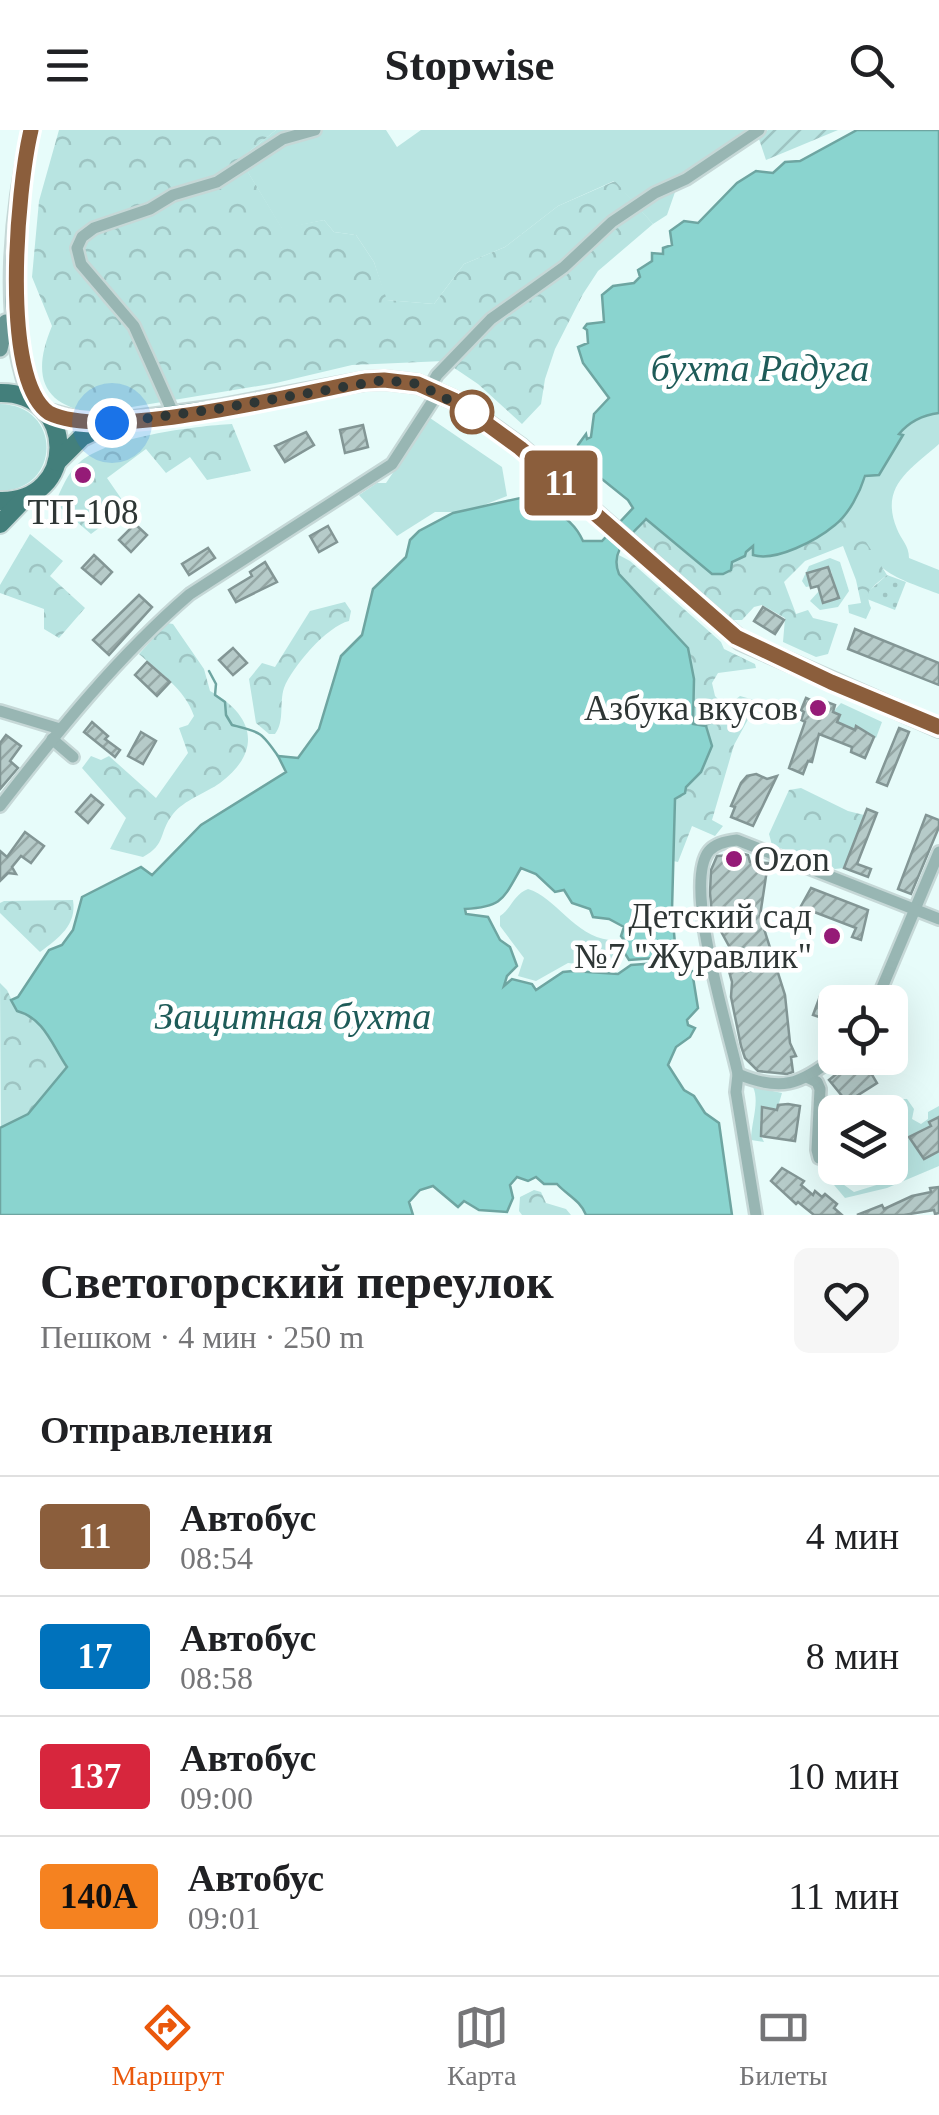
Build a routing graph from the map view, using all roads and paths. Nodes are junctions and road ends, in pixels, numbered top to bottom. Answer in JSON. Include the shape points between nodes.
{"nodes":[{"id":1,"x":31,"y":130,"type":"edge"},
{"id":2,"x":314,"y":130,"type":"edge"},
{"id":3,"x":759,"y":130,"type":"edge"},
{"id":4,"x":10,"y":308,"type":"junction"},
{"id":5,"x":0,"y":349,"type":"edge"},
{"id":6,"x":433,"y":391,"type":"junction"},
{"id":7,"x":0,"y":393,"type":"edge"},
{"id":8,"x":39,"y":406,"type":"junction"},
{"id":9,"x":174,"y":415,"type":"junction"},
{"id":10,"x":112,"y":423,"type":"junction"},
{"id":11,"x":57,"y":462,"type":"junction"},
{"id":12,"x":26,"y":497,"type":"junction"},
{"id":13,"x":0,"y":501,"type":"edge"},
{"id":14,"x":0,"y":524,"type":"edge"},
{"id":15,"x":0,"y":710,"type":"edge"},
{"id":16,"x":939,"y":728,"type":"edge"},
{"id":17,"x":56,"y":734,"type":"junction"},
{"id":18,"x":73,"y":756,"type":"dead end"},
{"id":19,"x":0,"y":806,"type":"edge"},
{"id":20,"x":939,"y":852,"type":"edge"},
{"id":21,"x":915,"y":909,"type":"junction"},
{"id":22,"x":939,"y":918,"type":"edge"},
{"id":23,"x":883,"y":985,"type":"edge"},
{"id":24,"x":818,"y":1069,"type":"edge"},
{"id":25,"x":738,"y":1074,"type":"junction"},
{"id":26,"x":807,"y":1077,"type":"junction"},
{"id":27,"x":820,"y":1095,"type":"edge"},
{"id":28,"x":756,"y":1215,"type":"edge"}],
"edges":[{"from":1,"to":4,"type":"main road","via":[[16,197]]},
{"from":2,"to":9,"type":"street","via":[[283,139],[216,182],[94,228],[77,248],[81,264],[134,326]]},
{"from":3,"to":6,"type":"street","via":[[612,222],[564,267],[491,319],[437,375]]},
{"from":4,"to":5,"type":"main road"},
{"from":4,"to":8,"type":"main road","via":[[15,362]]},
{"from":6,"to":9,"type":"main road","via":[[400,380],[365,381]]},
{"from":6,"to":16,"type":"main road","via":[[520,448],[741,640]]},
{"from":6,"to":17,"type":"street","via":[[392,464],[190,594]]},
{"from":7,"to":8,"type":"main road"},
{"from":8,"to":10,"type":"main road","via":[[84,422]]},
{"from":8,"to":11,"type":"main road","via":[[58,435]]},
{"from":9,"to":10,"type":"main road"},
{"from":10,"to":11,"type":"main road","via":[[82,437]]},
{"from":11,"to":12,"type":"main road","via":[[48,480]]},
{"from":12,"to":13,"type":"main road"},
{"from":12,"to":14,"type":"main road"},
{"from":15,"to":17,"type":"street"},
{"from":17,"to":18,"type":"street"},
{"from":17,"to":19,"type":"street"},
{"from":20,"to":21,"type":"street"},
{"from":21,"to":22,"type":"street"},
{"from":21,"to":23,"type":"street"},
{"from":21,"to":25,"type":"street","via":[[737,840],[708,852],[700,876],[706,940]]},
{"from":24,"to":26,"type":"street"},
{"from":25,"to":26,"type":"street","via":[[772,1086]]},
{"from":25,"to":28,"type":"street"},
{"from":26,"to":27,"type":"street","via":[[817,1082]]}]}
